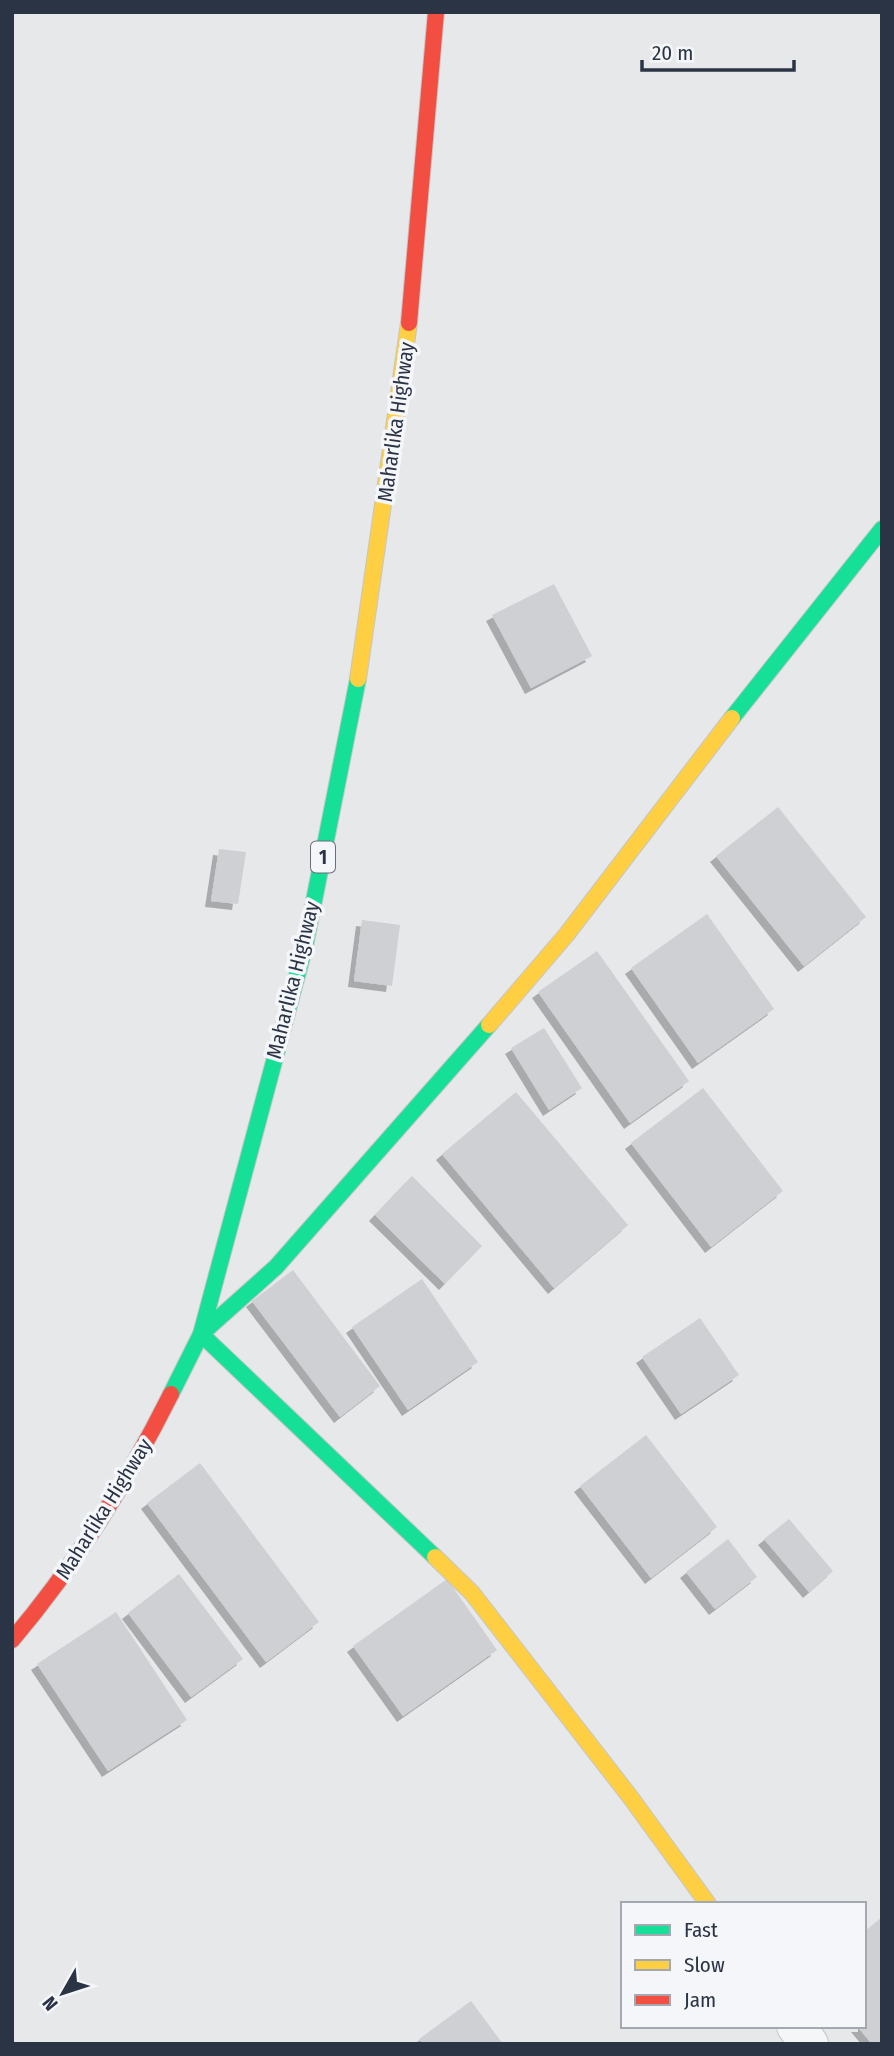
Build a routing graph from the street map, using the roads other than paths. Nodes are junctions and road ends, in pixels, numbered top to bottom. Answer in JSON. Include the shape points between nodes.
{"nodes":[{"id":1,"x":436,"y":12,"type":"edge"},
{"id":2,"x":882,"y":529,"type":"edge"},
{"id":3,"x":201,"y":1334,"type":"junction"},
{"id":4,"x":12,"y":1640,"type":"edge"},
{"id":5,"x":707,"y":1902,"type":"edge"},
{"id":6,"x":797,"y":2028,"type":"edge"},
{"id":7,"x":809,"y":2044,"type":"edge"}],
"edges":[{"from":1,"to":3,"type":"main road","name":"Maharlika Highway","number":"1","via":[[408,337],[366,640],[305,946]]},
{"from":2,"to":3,"type":"main road","via":[[567,934],[276,1267]]},
{"from":3,"to":4,"type":"main road","name":"Maharlika Highway","number":"1","via":[[144,1448],[49,1595]]},
{"from":3,"to":5,"type":"main road","via":[[472,1593]]},
{"from":6,"to":7,"type":"street"}]}
